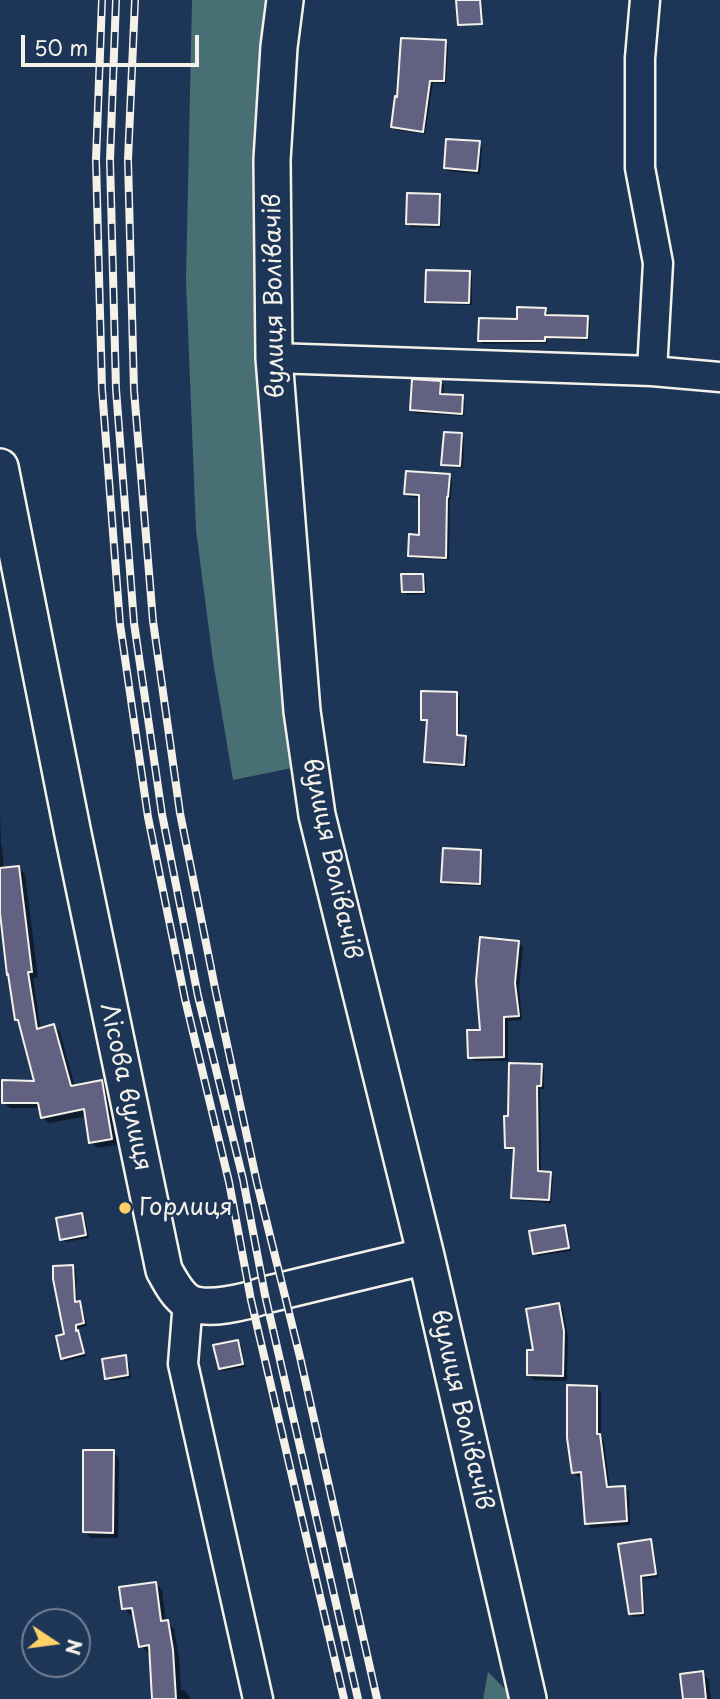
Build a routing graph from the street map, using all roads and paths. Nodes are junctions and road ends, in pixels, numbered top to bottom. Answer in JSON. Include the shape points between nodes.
{"nodes":[{"id":1,"x":285,"y":0,"type":"edge"},
{"id":2,"x":645,"y":0,"type":"edge"},
{"id":3,"x":274,"y":358,"type":"junction"},
{"id":4,"x":652,"y":371,"type":"junction"},
{"id":5,"x":720,"y":377,"type":"edge"},
{"id":6,"x":0,"y":467,"type":"edge"},
{"id":7,"x":426,"y":1256,"type":"junction"},
{"id":8,"x":188,"y":1301,"type":"junction"},
{"id":9,"x":258,"y":1699,"type":"edge"},
{"id":10,"x":528,"y":1699,"type":"edge"}],
"edges":[{"from":1,"to":3,"type":"street","name":"вулиця Волівачів","via":[[272,160]]},
{"from":2,"to":4,"type":"street","via":[[640,168],[658,263]]},
{"from":3,"to":4,"type":"street"},
{"from":3,"to":7,"type":"street","name":"вулиця Волівачів","via":[[302,711],[317,815]]},
{"from":4,"to":5,"type":"street"},
{"from":6,"to":8,"type":"street","name":"Лісова вулиця","via":[[164,1270]]},
{"from":7,"to":8,"type":"street","via":[[251,1300],[202,1306]]},
{"from":7,"to":10,"type":"street","name":"вулиця Волівачів"},
{"from":8,"to":9,"type":"street","via":[[183,1364]]}]}
